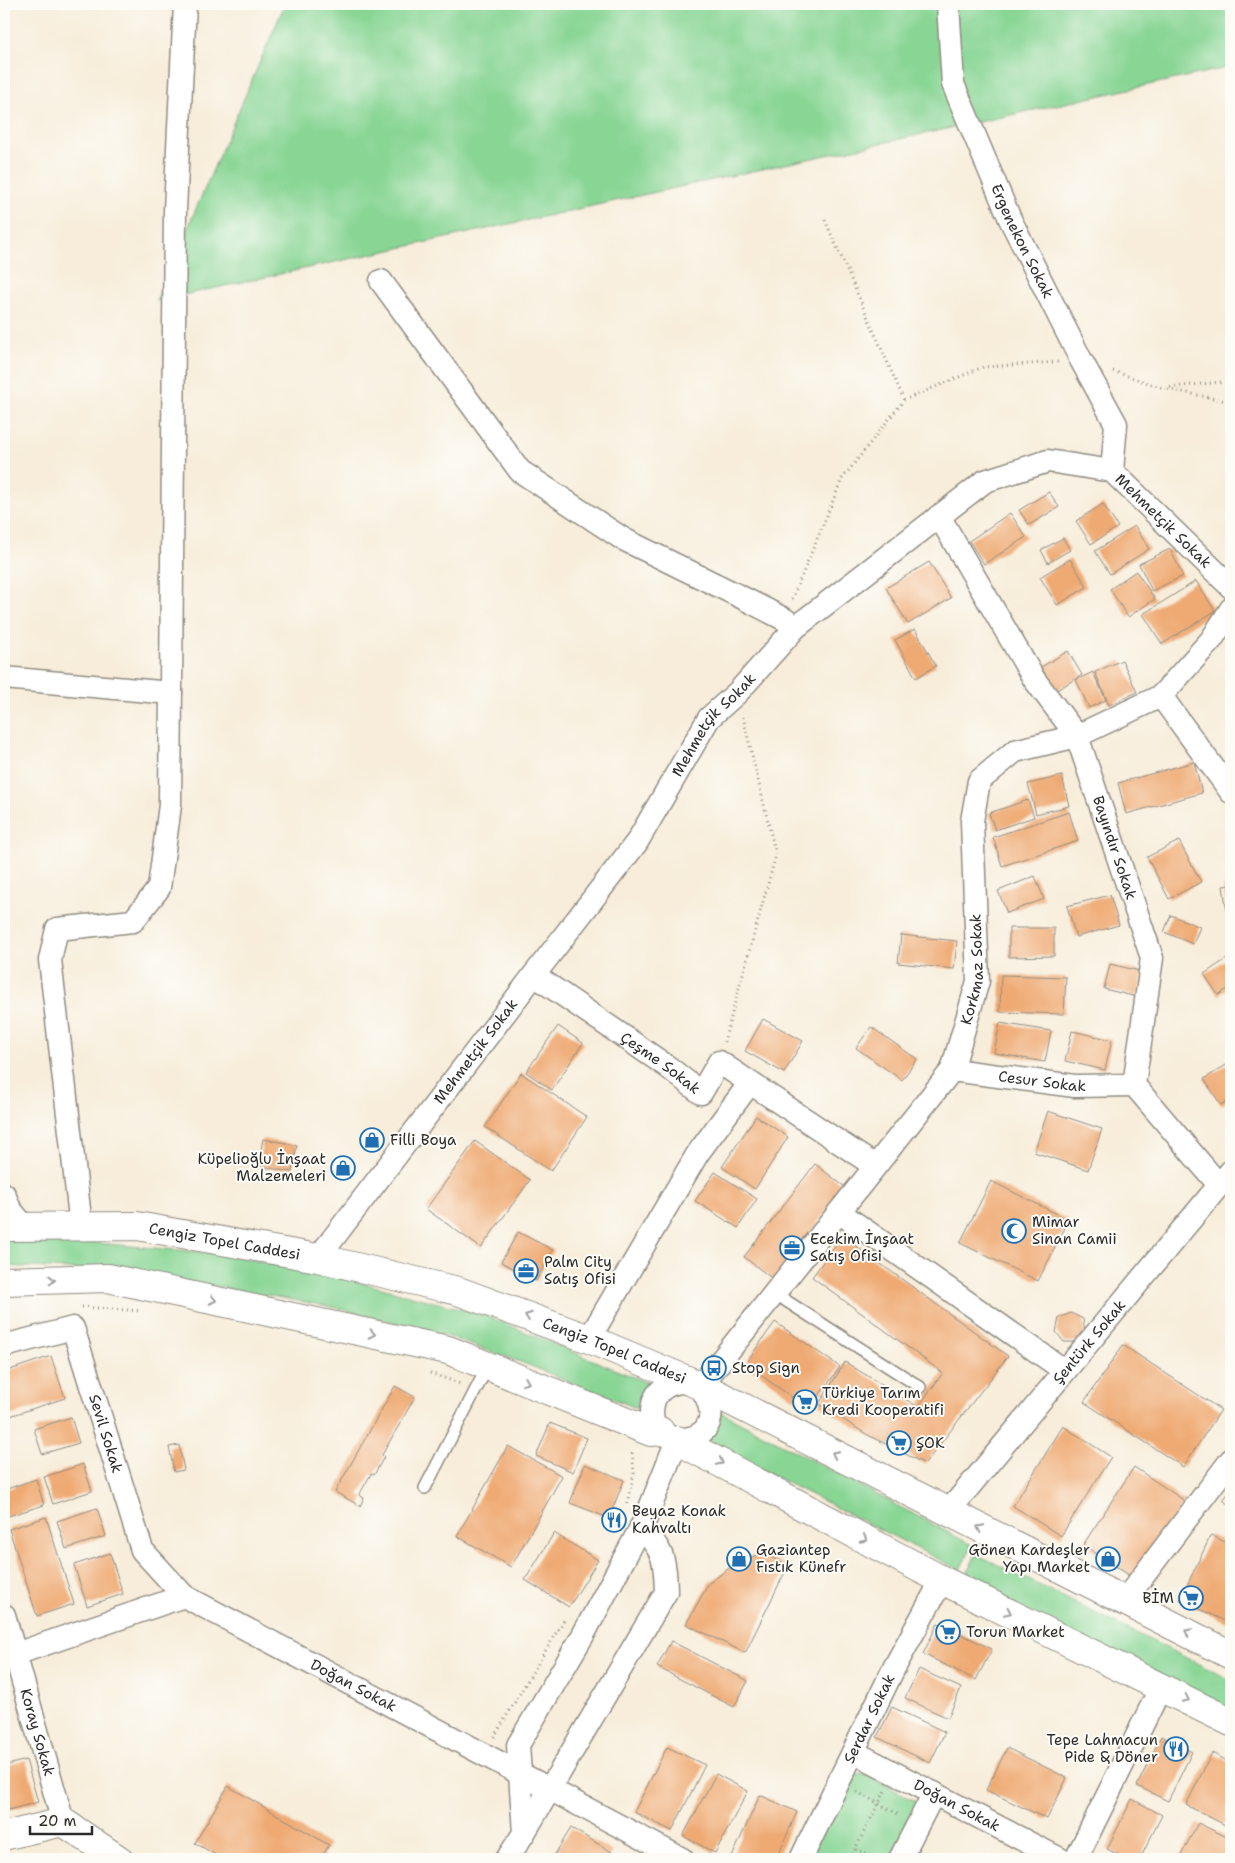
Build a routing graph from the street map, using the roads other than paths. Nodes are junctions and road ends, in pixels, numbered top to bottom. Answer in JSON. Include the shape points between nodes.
{"nodes":[{"id":1,"x":185,"y":4,"type":"edge"},
{"id":2,"x":948,"y":4,"type":"edge"},
{"id":3,"x":381,"y":281,"type":"dead end"},
{"id":4,"x":1112,"y":471,"type":"junction"},
{"id":5,"x":939,"y":516,"type":"junction"},
{"id":6,"x":1231,"y":588,"type":"edge"},
{"id":7,"x":1231,"y":609,"type":"edge"},
{"id":8,"x":790,"y":623,"type":"junction"},
{"id":9,"x":4,"y":678,"type":"edge"},
{"id":10,"x":171,"y":693,"type":"junction"},
{"id":11,"x":1161,"y":696,"type":"junction"},
{"id":12,"x":1077,"y":736,"type":"junction"},
{"id":13,"x":1231,"y":792,"type":"edge"},
{"id":14,"x":534,"y":974,"type":"junction"},
{"id":15,"x":952,"y":1070,"type":"junction"},
{"id":16,"x":750,"y":1083,"type":"junction"},
{"id":17,"x":1134,"y":1085,"type":"junction"},
{"id":18,"x":875,"y":1166,"type":"junction"},
{"id":19,"x":1225,"y":1178,"type":"edge"},
{"id":20,"x":4,"y":1194,"type":"edge"},
{"id":21,"x":839,"y":1212,"type":"junction"},
{"id":22,"x":81,"y":1226,"type":"junction"},
{"id":23,"x":14,"y":1227,"type":"edge"},
{"id":24,"x":318,"y":1258,"type":"junction"},
{"id":25,"x":4,"y":1281,"type":"edge"},
{"id":26,"x":774,"y":1293,"type":"junction"},
{"id":27,"x":589,"y":1339,"type":"junction"},
{"id":28,"x":4,"y":1346,"type":"edge"},
{"id":29,"x":1066,"y":1371,"type":"junction"},
{"id":30,"x":482,"y":1378,"type":"junction"},
{"id":31,"x":699,"y":1385,"type":"junction"},
{"id":32,"x":920,"y":1387,"type":"dead end"},
{"id":33,"x":669,"y":1435,"type":"junction"},
{"id":34,"x":1231,"y":1460,"type":"edge"},
{"id":35,"x":425,"y":1488,"type":"dead end"},
{"id":36,"x":948,"y":1512,"type":"junction"},
{"id":37,"x":641,"y":1527,"type":"junction"},
{"id":38,"x":942,"y":1580,"type":"junction"},
{"id":39,"x":184,"y":1596,"type":"junction"},
{"id":40,"x":1125,"y":1600,"type":"junction"},
{"id":41,"x":4,"y":1615,"type":"edge"},
{"id":42,"x":1231,"y":1655,"type":"edge"},
{"id":43,"x":9,"y":1656,"type":"edge"},
{"id":44,"x":1161,"y":1687,"type":"junction"},
{"id":45,"x":1231,"y":1722,"type":"edge"},
{"id":46,"x":854,"y":1752,"type":"junction"},
{"id":47,"x":520,"y":1773,"type":"junction"},
{"id":48,"x":550,"y":1789,"type":"junction"},
{"id":49,"x":934,"y":1793,"type":"junction"},
{"id":50,"x":63,"y":1822,"type":"junction"},
{"id":51,"x":524,"y":1833,"type":"junction"},
{"id":52,"x":4,"y":1836,"type":"edge"},
{"id":53,"x":118,"y":1859,"type":"edge"},
{"id":54,"x":507,"y":1859,"type":"edge"},
{"id":55,"x":682,"y":1859,"type":"edge"},
{"id":56,"x":802,"y":1859,"type":"edge"},
{"id":57,"x":900,"y":1859,"type":"edge"},
{"id":58,"x":1060,"y":1859,"type":"edge"},
{"id":59,"x":1076,"y":1859,"type":"edge"}],
"edges":[{"from":1,"to":10,"type":"street","via":[[175,210]]},
{"from":2,"to":4,"type":"street","name":"Ergenekon Sokak","via":[[953,84],[1010,220],[1116,424]]},
{"from":3,"to":8,"type":"street","via":[[520,471],[623,539]]},
{"from":4,"to":5,"type":"street","name":"Mehmetçik Sokak","via":[[1048,461],[985,481]]},
{"from":4,"to":6,"type":"street","name":"Mehmetçik Sokak"},
{"from":5,"to":8,"type":"street","name":"Mehmetçik Sokak"},
{"from":5,"to":12,"type":"street","name":"Bayındır Sokak","via":[[1034,679]]},
{"from":7,"to":11,"type":"street","name":"Korkmaz Sokak","via":[[1212,639]]},
{"from":8,"to":14,"type":"street","name":"Mehmetçik Sokak","via":[[738,692],[709,718],[637,842]]},
{"from":9,"to":10,"type":"street"},
{"from":10,"to":22,"type":"street","via":[[170,805],[159,888],[133,921],[57,929],[50,960]]},
{"from":11,"to":12,"type":"street","name":"Korkmaz Sokak"},
{"from":11,"to":13,"type":"street"},
{"from":12,"to":15,"type":"street","name":"Korkmaz Sokak","via":[[1016,751],[979,781],[972,821],[978,981]]},
{"from":12,"to":17,"type":"street","name":"Bayındır Sokak","via":[[1152,958]]},
{"from":14,"to":16,"type":"street","name":"Çeşme Sokak","via":[[701,1093],[719,1062]]},
{"from":14,"to":24,"type":"street","name":"Mehmetçik Sokak"},
{"from":15,"to":17,"type":"street","name":"Cesur Sokak","via":[[1075,1086]]},
{"from":15,"to":18,"type":"street","name":"Korkmaz Sokak"},
{"from":16,"to":18,"type":"street"},
{"from":16,"to":27,"type":"street","via":[[698,1154]]},
{"from":17,"to":19,"type":"street"},
{"from":18,"to":21,"type":"street","name":"Korkmaz Sokak"},
{"from":19,"to":29,"type":"street","name":"Şentürk Sokak"},
{"from":20,"to":23,"type":"street"},
{"from":21,"to":26,"type":"street","name":"Korkmaz Sokak"},
{"from":21,"to":29,"type":"street"},
{"from":22,"to":23,"type":"main road","name":"Cengiz Topel Caddesi"},
{"from":22,"to":24,"type":"main road","name":"Cengiz Topel Caddesi","via":[[137,1226]]},
{"from":27,"to":24,"type":"main road","name":"Cengiz Topel Caddesi","one_way":true,"via":[[458,1291]]},
{"from":25,"to":30,"type":"main road","one_way":true,"via":[[108,1278],[448,1350]]},
{"from":26,"to":31,"type":"street","name":"Korkmaz Sokak"},
{"from":26,"to":32,"type":"lane"},
{"from":27,"to":31,"type":"main road","name":"Cengiz Topel Caddesi"},
{"from":28,"to":39,"type":"street","name":"Sevil Sokak","via":[[73,1328],[142,1550]]},
{"from":29,"to":36,"type":"street","name":"Şentürk Sokak"},
{"from":30,"to":33,"type":"main road","one_way":true},
{"from":30,"to":35,"type":"lane"},
{"from":31,"to":33,"type":"street","via":[[710,1404],[708,1422],[696,1436],[686,1440]]},
{"from":31,"to":33,"type":"street","via":[[672,1384],[657,1395],[652,1414],[655,1423]]},
{"from":36,"to":31,"type":"main road","name":"Cengiz Topel Caddesi","one_way":true},
{"from":33,"to":37,"type":"street"},
{"from":33,"to":38,"type":"main road","one_way":true},
{"from":34,"to":40,"type":"street"},
{"from":40,"to":36,"type":"main road","name":"Cengiz Topel Caddesi","one_way":true},
{"from":37,"to":47,"type":"street","via":[[582,1637],[518,1745]]},
{"from":37,"to":48,"type":"street","via":[[659,1546],[666,1567],[666,1592]]},
{"from":38,"to":44,"type":"main road","one_way":true},
{"from":38,"to":46,"type":"street","name":"Serdar Sokak","via":[[894,1668]]},
{"from":39,"to":43,"type":"street"},
{"from":39,"to":47,"type":"street","name":"Doğan Sokak"},
{"from":42,"to":40,"type":"main road","name":"Cengiz Topel Caddesi","one_way":true},
{"from":41,"to":43,"type":"street","name":"Koray Sokak"},
{"from":43,"to":50,"type":"street","name":"Koray Sokak"},
{"from":44,"to":45,"type":"main road","one_way":true},
{"from":44,"to":59,"type":"street"},
{"from":46,"to":49,"type":"street","name":"Doğan Sokak"},
{"from":46,"to":56,"type":"street","name":"Serdar Sokak"},
{"from":47,"to":48,"type":"street","name":"Doğan Sokak"},
{"from":47,"to":51,"type":"street"},
{"from":48,"to":51,"type":"street"},
{"from":48,"to":55,"type":"street","name":"Doğan Sokak"},
{"from":49,"to":57,"type":"street"},
{"from":49,"to":58,"type":"street","name":"Doğan Sokak"},
{"from":50,"to":52,"type":"main road"},
{"from":50,"to":53,"type":"main road"},
{"from":51,"to":54,"type":"street"}]}
